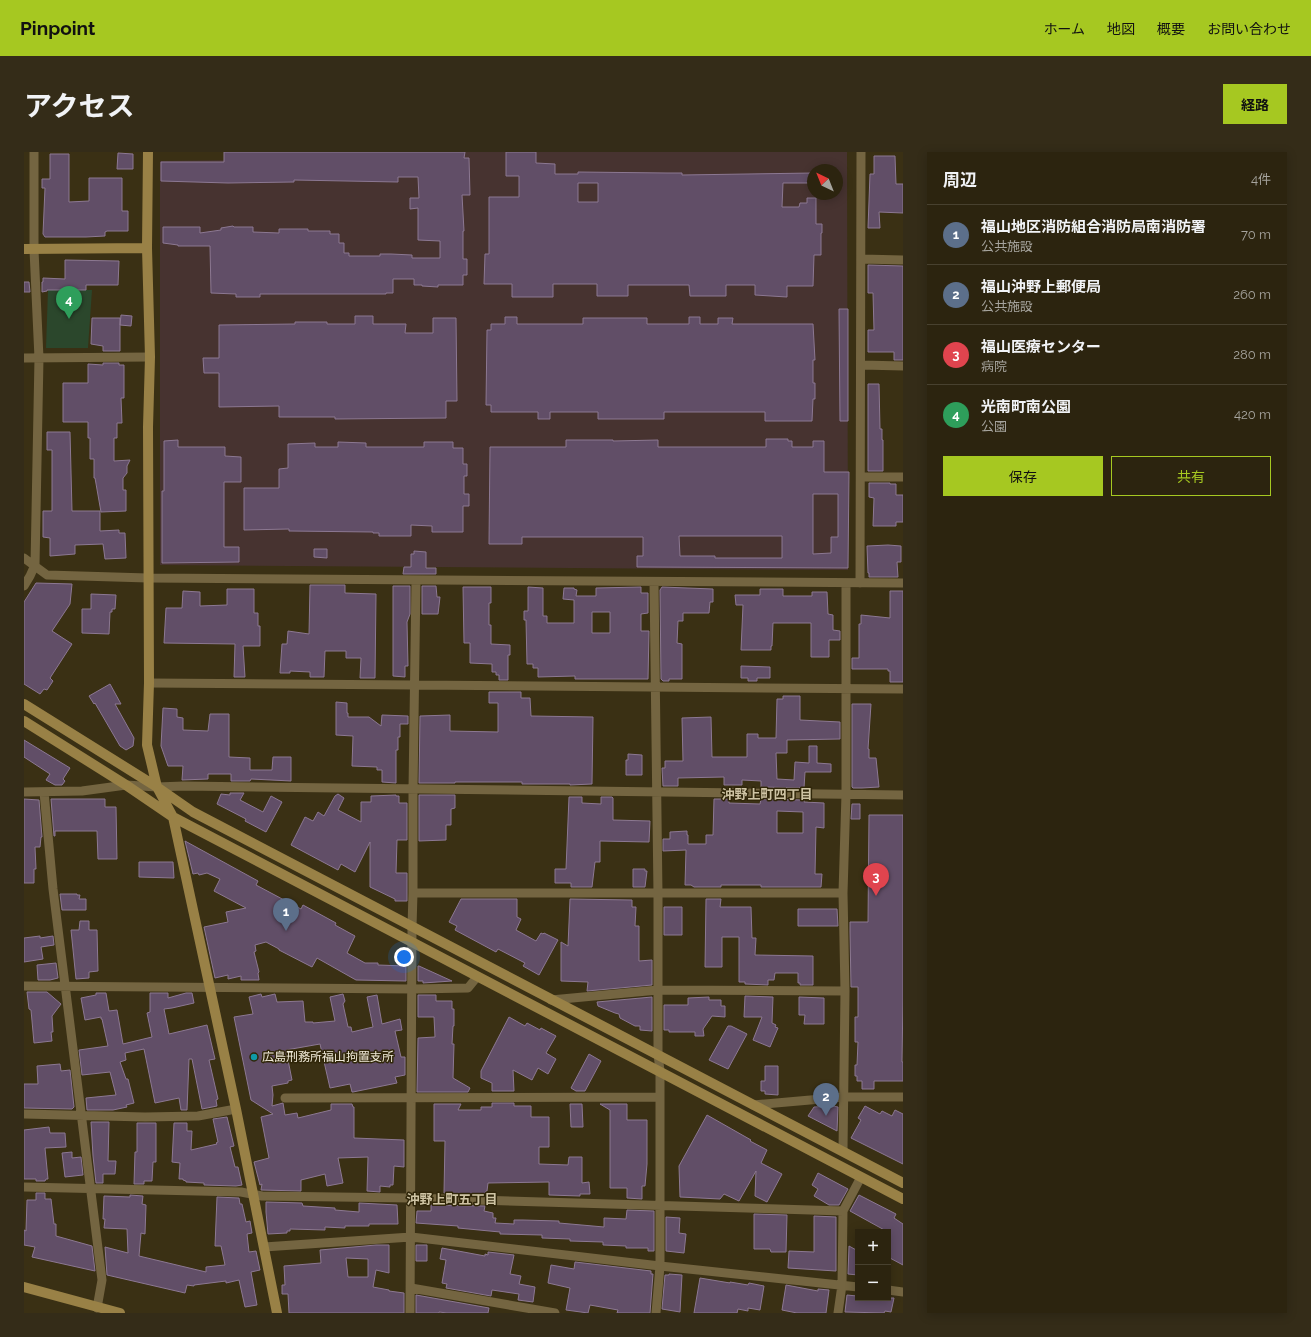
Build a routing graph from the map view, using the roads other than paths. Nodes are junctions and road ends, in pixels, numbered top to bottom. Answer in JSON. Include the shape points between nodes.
{"nodes":[{"id":1,"x":34,"y":152,"type":"edge"},
{"id":2,"x":148,"y":152,"type":"edge"},
{"id":3,"x":862,"y":152,"type":"edge"},
{"id":4,"x":148,"y":248,"type":"junction"},
{"id":5,"x":29,"y":249,"type":"edge"},
{"id":6,"x":862,"y":259,"type":"junction"},
{"id":7,"x":903,"y":260,"type":"edge"},
{"id":8,"x":150,"y":357,"type":"junction"},
{"id":9,"x":24,"y":358,"type":"edge"},
{"id":10,"x":39,"y":358,"type":"junction"},
{"id":11,"x":862,"y":365,"type":"junction"},
{"id":12,"x":903,"y":366,"type":"edge"},
{"id":13,"x":861,"y":477,"type":"junction"},
{"id":14,"x":903,"y":477,"type":"edge"},
{"id":15,"x":24,"y":558,"type":"edge"},
{"id":16,"x":35,"y":565,"type":"junction"},
{"id":17,"x":148,"y":578,"type":"junction"},
{"id":18,"x":416,"y":580,"type":"junction"},
{"id":19,"x":654,"y":582,"type":"junction"},
{"id":20,"x":846,"y":583,"type":"junction"},
{"id":21,"x":860,"y":583,"type":"junction"},
{"id":22,"x":903,"y":583,"type":"edge"},
{"id":23,"x":24,"y":586,"type":"edge"},
{"id":24,"x":149,"y":683,"type":"junction"},
{"id":25,"x":414,"y":684,"type":"junction"},
{"id":26,"x":656,"y":686,"type":"junction"},
{"id":27,"x":846,"y":688,"type":"junction"},
{"id":28,"x":903,"y":688,"type":"edge"},
{"id":29,"x":24,"y":704,"type":"edge"},
{"id":30,"x":24,"y":721,"type":"edge"},
{"id":31,"x":126,"y":785,"type":"junction"},
{"id":32,"x":157,"y":787,"type":"junction"},
{"id":33,"x":412,"y":790,"type":"junction"},
{"id":34,"x":24,"y":792,"type":"edge"},
{"id":35,"x":44,"y":792,"type":"junction"},
{"id":36,"x":656,"y":792,"type":"junction"},
{"id":37,"x":846,"y":794,"type":"junction"},
{"id":38,"x":903,"y":795,"type":"edge"},
{"id":39,"x":173,"y":817,"type":"junction"},
{"id":40,"x":413,"y":893,"type":"junction"},
{"id":41,"x":843,"y":893,"type":"junction"},
{"id":42,"x":658,"y":894,"type":"junction"},
{"id":43,"x":412,"y":927,"type":"junction"},
{"id":44,"x":412,"y":943,"type":"junction"},
{"id":45,"x":477,"y":977,"type":"junction"},
{"id":46,"x":24,"y":986,"type":"edge"},
{"id":47,"x":65,"y":986,"type":"junction"},
{"id":48,"x":210,"y":987,"type":"junction"},
{"id":49,"x":413,"y":989,"type":"junction"},
{"id":50,"x":658,"y":990,"type":"junction"},
{"id":51,"x":845,"y":991,"type":"junction"},
{"id":52,"x":551,"y":1000,"type":"junction"},
{"id":53,"x":658,"y":1054,"type":"junction"},
{"id":54,"x":660,"y":1071,"type":"junction"},
{"id":55,"x":659,"y":1097,"type":"junction"},
{"id":56,"x":844,"y":1097,"type":"junction"},
{"id":57,"x":903,"y":1097,"type":"edge"},
{"id":58,"x":285,"y":1098,"type":"dead end"},
{"id":59,"x":411,"y":1098,"type":"junction"},
{"id":60,"x":753,"y":1105,"type":"junction"},
{"id":61,"x":236,"y":1109,"type":"junction"},
{"id":62,"x":24,"y":1114,"type":"edge"},
{"id":63,"x":82,"y":1116,"type":"junction"},
{"id":64,"x":843,"y":1151,"type":"junction"},
{"id":65,"x":861,"y":1177,"type":"junction"},
{"id":66,"x":903,"y":1183,"type":"edge"},
{"id":67,"x":24,"y":1188,"type":"edge"},
{"id":68,"x":90,"y":1189,"type":"junction"},
{"id":69,"x":253,"y":1194,"type":"junction"},
{"id":70,"x":411,"y":1198,"type":"junction"},
{"id":71,"x":903,"y":1199,"type":"edge"},
{"id":72,"x":660,"y":1206,"type":"junction"},
{"id":73,"x":843,"y":1211,"type":"junction"},
{"id":74,"x":411,"y":1237,"type":"junction"},
{"id":75,"x":264,"y":1247,"type":"junction"},
{"id":76,"x":660,"y":1266,"type":"junction"},
{"id":77,"x":842,"y":1285,"type":"junction"},
{"id":78,"x":24,"y":1287,"type":"edge"},
{"id":79,"x":855,"y":1287,"type":"edge"},
{"id":80,"x":411,"y":1288,"type":"junction"},
{"id":81,"x":891,"y":1290,"type":"edge"},
{"id":82,"x":903,"y":1292,"type":"edge"},
{"id":83,"x":97,"y":1308,"type":"junction"},
{"id":84,"x":120,"y":1313,"type":"edge"},
{"id":85,"x":277,"y":1313,"type":"edge"},
{"id":86,"x":410,"y":1313,"type":"edge"},
{"id":87,"x":555,"y":1313,"type":"edge"},
{"id":88,"x":656,"y":1313,"type":"edge"},
{"id":89,"x":838,"y":1313,"type":"edge"}],
"edges":[{"from":1,"to":5,"type":"street"},
{"from":2,"to":4,"type":"street"},
{"from":3,"to":6,"type":"street"},
{"from":4,"to":5,"type":"street"},
{"from":4,"to":8,"type":"street"},
{"from":5,"to":10,"type":"street"},
{"from":6,"to":7,"type":"street"},
{"from":6,"to":11,"type":"street"},
{"from":8,"to":10,"type":"street"},
{"from":8,"to":17,"type":"street"},
{"from":9,"to":10,"type":"street"},
{"from":10,"to":16,"type":"street"},
{"from":11,"to":12,"type":"street"},
{"from":11,"to":13,"type":"street"},
{"from":13,"to":14,"type":"street"},
{"from":13,"to":21,"type":"street"},
{"from":15,"to":16,"type":"street"},
{"from":16,"to":17,"type":"street","via":[[47,575]]},
{"from":16,"to":23,"type":"street"},
{"from":17,"to":18,"type":"street"},
{"from":17,"to":24,"type":"street"},
{"from":18,"to":19,"type":"street"},
{"from":18,"to":25,"type":"street"},
{"from":19,"to":20,"type":"street"},
{"from":19,"to":26,"type":"street"},
{"from":20,"to":21,"type":"street"},
{"from":20,"to":27,"type":"street"},
{"from":21,"to":22,"type":"street"},
{"from":24,"to":25,"type":"street"},
{"from":24,"to":32,"type":"street","via":[[147,744]]},
{"from":25,"to":26,"type":"street"},
{"from":25,"to":33,"type":"street"},
{"from":26,"to":27,"type":"street"},
{"from":26,"to":36,"type":"street"},
{"from":27,"to":28,"type":"street"},
{"from":27,"to":37,"type":"street"},
{"from":29,"to":32,"type":"street"},
{"from":30,"to":31,"type":"street"},
{"from":31,"to":32,"type":"street"},
{"from":31,"to":35,"type":"street","via":[[82,791]]},
{"from":31,"to":39,"type":"street"},
{"from":32,"to":33,"type":"street"},
{"from":32,"to":39,"type":"street"},
{"from":32,"to":43,"type":"street","via":[[193,812]]},
{"from":33,"to":36,"type":"street"},
{"from":33,"to":40,"type":"street"},
{"from":34,"to":35,"type":"street"},
{"from":35,"to":47,"type":"street"},
{"from":36,"to":37,"type":"street"},
{"from":36,"to":42,"type":"street"},
{"from":37,"to":38,"type":"street"},
{"from":37,"to":41,"type":"street"},
{"from":39,"to":44,"type":"street"},
{"from":39,"to":48,"type":"street"},
{"from":40,"to":42,"type":"street"},
{"from":40,"to":43,"type":"street"},
{"from":41,"to":42,"type":"street"},
{"from":41,"to":51,"type":"street"},
{"from":42,"to":50,"type":"street"},
{"from":43,"to":44,"type":"street"},
{"from":43,"to":52,"type":"street"},
{"from":44,"to":45,"type":"street"},
{"from":44,"to":49,"type":"street"},
{"from":45,"to":49,"type":"street","via":[[468,988]]},
{"from":45,"to":54,"type":"street"},
{"from":46,"to":47,"type":"street"},
{"from":47,"to":48,"type":"street"},
{"from":47,"to":63,"type":"street"},
{"from":48,"to":49,"type":"street"},
{"from":48,"to":61,"type":"street"},
{"from":49,"to":59,"type":"street"},
{"from":50,"to":51,"type":"street"},
{"from":50,"to":52,"type":"street"},
{"from":50,"to":53,"type":"street"},
{"from":51,"to":56,"type":"street"},
{"from":52,"to":53,"type":"street"},
{"from":53,"to":54,"type":"street"},
{"from":53,"to":60,"type":"street"},
{"from":54,"to":55,"type":"street"},
{"from":54,"to":65,"type":"street"},
{"from":55,"to":59,"type":"street"},
{"from":55,"to":72,"type":"street"},
{"from":56,"to":57,"type":"street"},
{"from":56,"to":60,"type":"street"},
{"from":56,"to":64,"type":"street"},
{"from":58,"to":59,"type":"street"},
{"from":59,"to":70,"type":"street"},
{"from":60,"to":64,"type":"street"},
{"from":61,"to":63,"type":"street","via":[[198,1116]]},
{"from":61,"to":69,"type":"street"},
{"from":62,"to":63,"type":"street"},
{"from":63,"to":68,"type":"street"},
{"from":64,"to":66,"type":"street"},
{"from":65,"to":71,"type":"street"},
{"from":65,"to":73,"type":"street"},
{"from":67,"to":68,"type":"street"},
{"from":68,"to":69,"type":"street"},
{"from":68,"to":83,"type":"street","via":[[102,1280]]},
{"from":69,"to":70,"type":"street"},
{"from":69,"to":75,"type":"street"},
{"from":70,"to":72,"type":"street"},
{"from":70,"to":74,"type":"street"},
{"from":72,"to":73,"type":"street"},
{"from":72,"to":76,"type":"street"},
{"from":73,"to":77,"type":"street"},
{"from":74,"to":75,"type":"street"},
{"from":74,"to":76,"type":"street"},
{"from":74,"to":80,"type":"street"},
{"from":75,"to":85,"type":"street"},
{"from":76,"to":77,"type":"street"},
{"from":76,"to":88,"type":"street"},
{"from":77,"to":79,"type":"street"},
{"from":77,"to":89,"type":"street"},
{"from":78,"to":83,"type":"street"},
{"from":80,"to":86,"type":"street"},
{"from":80,"to":87,"type":"street"},
{"from":81,"to":82,"type":"street"},
{"from":83,"to":84,"type":"street"}]}
